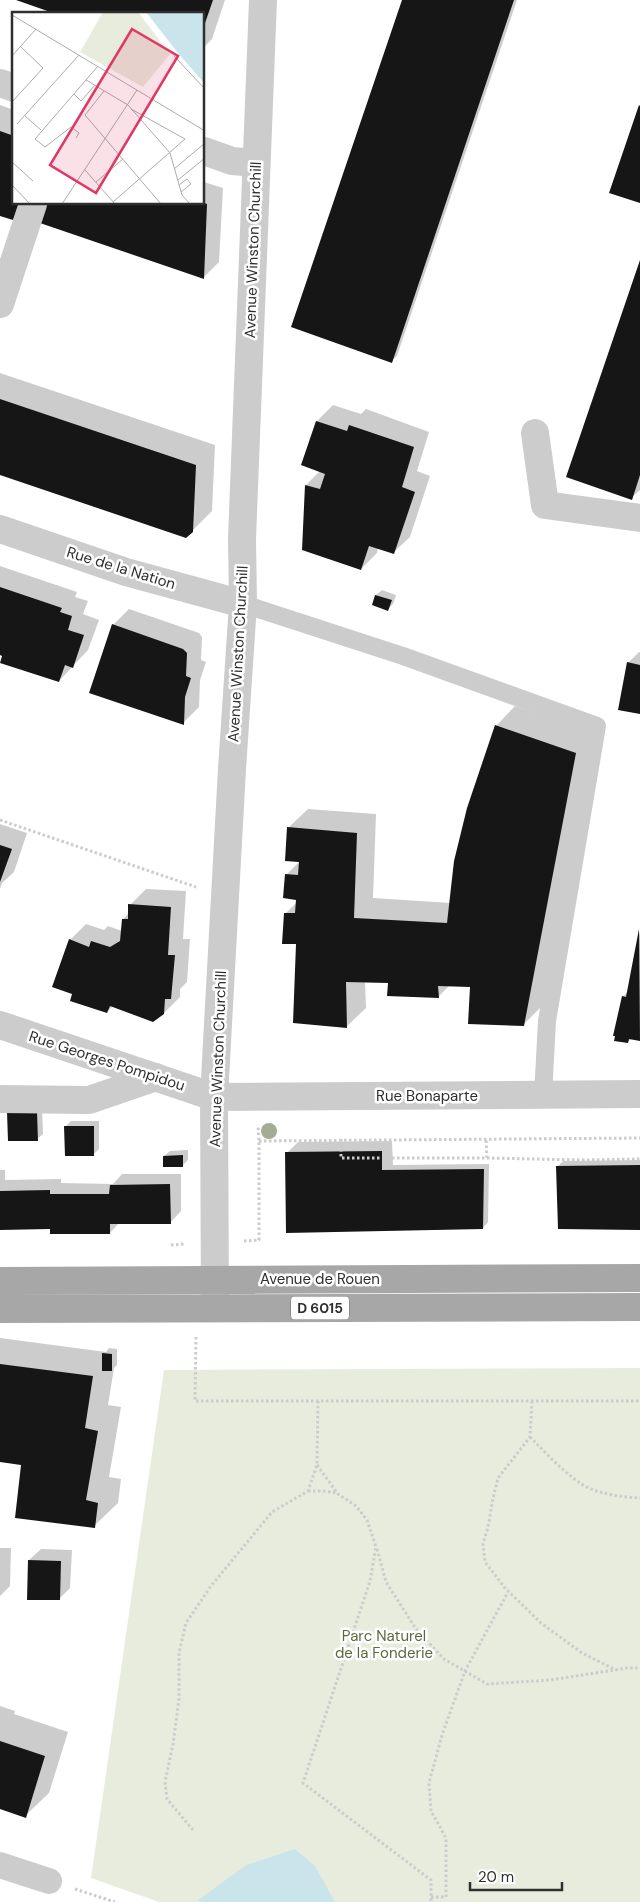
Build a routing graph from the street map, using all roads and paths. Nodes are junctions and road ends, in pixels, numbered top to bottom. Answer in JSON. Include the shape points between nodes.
{"nodes":[{"id":1,"x":263,"y":0,"type":"edge"},
{"id":2,"x":0,"y":83,"type":"edge"},
{"id":3,"x":12,"y":87,"type":"edge"},
{"id":4,"x":205,"y":151,"type":"edge"},
{"id":5,"x":256,"y":163,"type":"junction"},
{"id":6,"x":33,"y":205,"type":"edge"},
{"id":7,"x":0,"y":304,"type":"edge"},
{"id":8,"x":535,"y":433,"type":"dead end"},
{"id":9,"x":640,"y":518,"type":"edge"},
{"id":10,"x":0,"y":529,"type":"edge"},
{"id":11,"x":243,"y":604,"type":"junction"},
{"id":12,"x":0,"y":820,"type":"edge"},
{"id":13,"x":225,"y":901,"type":"junction"},
{"id":14,"x":0,"y":1026,"type":"edge"},
{"id":15,"x":156,"y":1077,"type":"junction"},
{"id":16,"x":640,"y":1094,"type":"edge"},
{"id":17,"x":543,"y":1096,"type":"junction"},
{"id":18,"x":214,"y":1097,"type":"junction"},
{"id":19,"x":0,"y":1099,"type":"edge"},
{"id":20,"x":486,"y":1138,"type":"junction"},
{"id":21,"x":640,"y":1138,"type":"edge"},
{"id":22,"x":341,"y":1139,"type":"junction"},
{"id":23,"x":260,"y":1141,"type":"dead end"},
{"id":24,"x":487,"y":1158,"type":"junction"},
{"id":25,"x":640,"y":1159,"type":"edge"},
{"id":26,"x":640,"y":1278,"type":"edge"},
{"id":27,"x":215,"y":1279,"type":"junction"},
{"id":28,"x":0,"y":1281,"type":"edge"},
{"id":29,"x":640,"y":1307,"type":"edge"},
{"id":30,"x":215,"y":1308,"type":"junction"},
{"id":31,"x":0,"y":1309,"type":"edge"},
{"id":32,"x":196,"y":1334,"type":"dead end"},
{"id":33,"x":318,"y":1401,"type":"junction"},
{"id":34,"x":532,"y":1401,"type":"junction"},
{"id":35,"x":640,"y":1401,"type":"edge"},
{"id":36,"x":530,"y":1437,"type":"junction"},
{"id":37,"x":317,"y":1465,"type":"junction"},
{"id":38,"x":308,"y":1491,"type":"junction"},
{"id":39,"x":338,"y":1494,"type":"junction"},
{"id":40,"x":640,"y":1498,"type":"edge"},
{"id":41,"x":376,"y":1548,"type":"junction"},
{"id":42,"x":508,"y":1592,"type":"junction"},
{"id":43,"x":640,"y":1668,"type":"edge"},
{"id":44,"x":616,"y":1670,"type":"junction"},
{"id":45,"x":465,"y":1671,"type":"junction"},
{"id":46,"x":193,"y":1830,"type":"dead end"},
{"id":47,"x":0,"y":1865,"type":"edge"},
{"id":48,"x":50,"y":1881,"type":"joint"},
{"id":49,"x":431,"y":1896,"type":"junction"},
{"id":50,"x":115,"y":1902,"type":"edge"},
{"id":51,"x":431,"y":1902,"type":"edge"}],
"edges":[{"from":1,"to":5,"type":"street","name":"Avenue Winston Churchill"},
{"from":2,"to":3,"type":"street"},
{"from":4,"to":5,"type":"street","via":[[232,161]]},
{"from":5,"to":11,"type":"street","name":"Avenue Winston Churchill","via":[[242,538]]},
{"from":6,"to":7,"type":"street"},
{"from":8,"to":9,"type":"street","via":[[546,505]]},
{"from":10,"to":11,"type":"street","name":"Rue de la Nation","via":[[126,572]]},
{"from":11,"to":13,"type":"street","name":"Avenue Winston Churchill"},
{"from":11,"to":17,"type":"lane","via":[[403,656],[597,726],[547,1021]]},
{"from":12,"to":13,"type":"path","via":[[201,889]]},
{"from":13,"to":18,"type":"street","name":"Avenue Winston Churchill"},
{"from":14,"to":15,"type":"street","name":"Rue Georges Pompidou"},
{"from":15,"to":18,"type":"street","name":"Rue Georges Pompidou"},
{"from":15,"to":19,"type":"street","via":[[89,1100]]},
{"from":16,"to":17,"type":"street","name":"Rue Bonaparte"},
{"from":17,"to":18,"type":"street","name":"Rue Bonaparte"},
{"from":18,"to":27,"type":"street","name":"Avenue Winston Churchill"},
{"from":20,"to":21,"type":"path"},
{"from":20,"to":22,"type":"path"},
{"from":20,"to":24,"type":"path"},
{"from":22,"to":23,"type":"path"},
{"from":22,"to":24,"type":"path","via":[[341,1158]]},
{"from":24,"to":25,"type":"path"},
{"from":26,"to":27,"type":"main road","name":"Avenue de Rouen","number":"D 6015"},
{"from":27,"to":28,"type":"main road","name":"Avenue de Rouen","number":"D 6015"},
{"from":27,"to":30,"type":"street","name":"Avenue Winston Churchill"},
{"from":29,"to":30,"type":"main road","name":"Avenue de Rouen","number":"D 6015"},
{"from":30,"to":31,"type":"main road","name":"Avenue de Rouen","number":"D 6015"},
{"from":32,"to":33,"type":"path","via":[[195,1401]]},
{"from":33,"to":34,"type":"path"},
{"from":33,"to":37,"type":"path"},
{"from":34,"to":35,"type":"path"},
{"from":34,"to":36,"type":"path"},
{"from":36,"to":40,"type":"path","via":[[584,1486],[620,1497]]},
{"from":36,"to":42,"type":"path","via":[[498,1478],[483,1544],[485,1562]]},
{"from":37,"to":38,"type":"path"},
{"from":37,"to":39,"type":"path"},
{"from":38,"to":39,"type":"path"},
{"from":38,"to":46,"type":"path","via":[[272,1512],[211,1586],[186,1623],[179,1653],[179,1699],[165,1782],[167,1799]]},
{"from":39,"to":41,"type":"path","via":[[356,1506],[367,1520]]},
{"from":41,"to":45,"type":"path","via":[[386,1582],[416,1629],[444,1659]]},
{"from":41,"to":49,"type":"path","via":[[370,1582],[303,1783],[431,1880]]},
{"from":42,"to":44,"type":"path","via":[[541,1623],[582,1653]]},
{"from":42,"to":45,"type":"path"},
{"from":43,"to":44,"type":"path"},
{"from":44,"to":45,"type":"path","via":[[551,1680],[487,1684]]},
{"from":45,"to":49,"type":"path","via":[[429,1783],[431,1811],[446,1838],[446,1897]]},
{"from":47,"to":48,"type":"street"},
{"from":48,"to":50,"type":"path"},
{"from":49,"to":51,"type":"path"}]}
